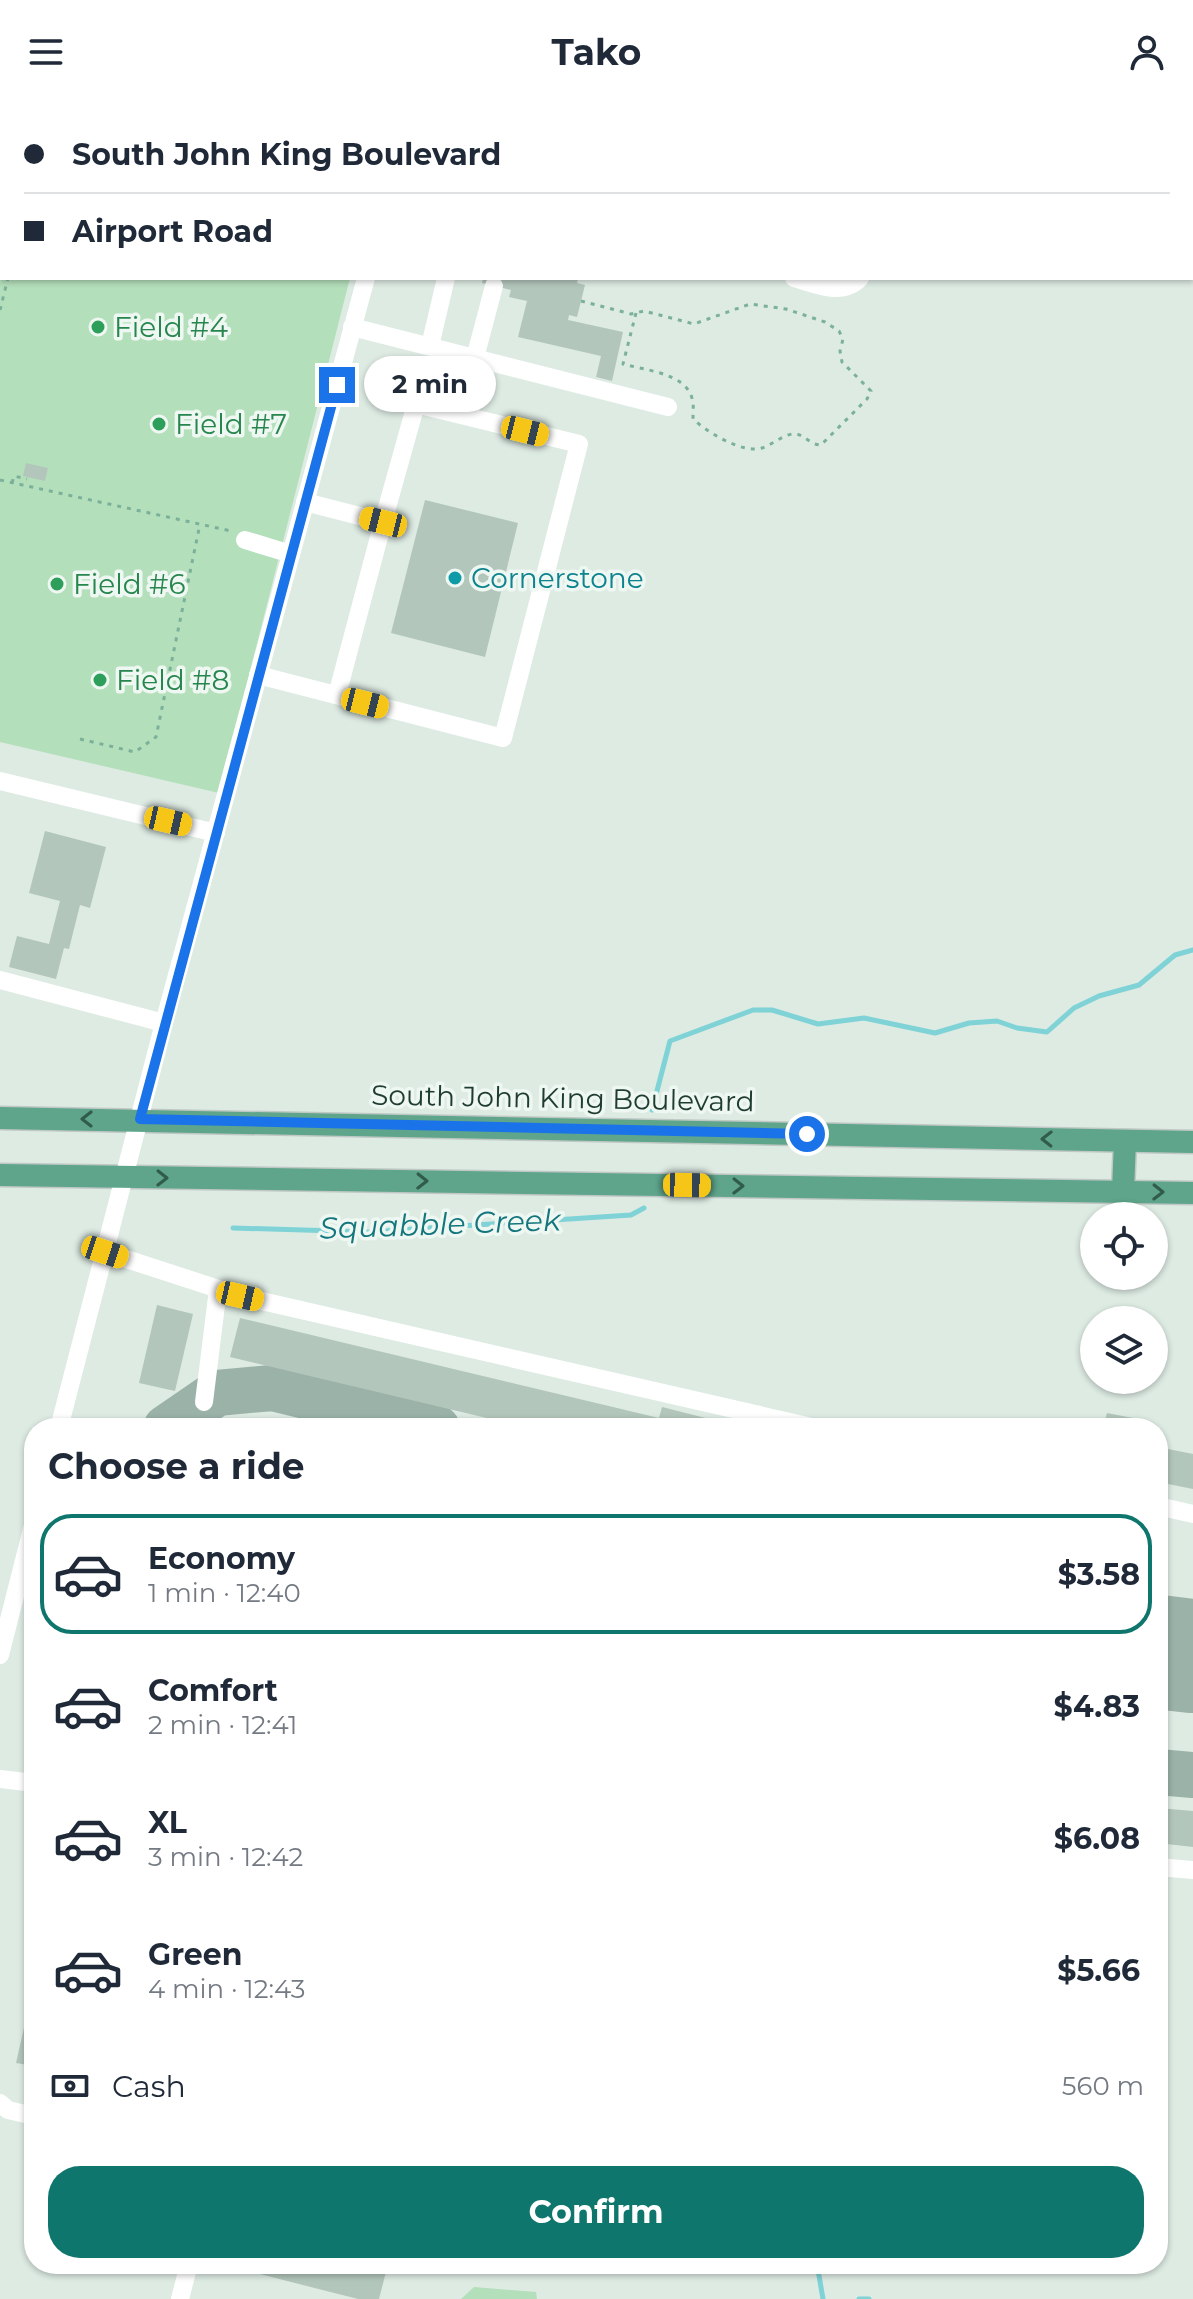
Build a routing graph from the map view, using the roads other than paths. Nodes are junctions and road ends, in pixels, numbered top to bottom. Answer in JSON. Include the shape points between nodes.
{"nodes":[{"id":1,"x":365,"y":280,"type":"edge"},
{"id":2,"x":446,"y":280,"type":"edge"},
{"id":3,"x":802,"y":280,"type":"edge"},
{"id":4,"x":858,"y":280,"type":"edge"},
{"id":5,"x":494,"y":286,"type":"dead end"},
{"id":6,"x":352,"y":327,"type":"junction"},
{"id":7,"x":430,"y":346,"type":"junction"},
{"id":8,"x":475,"y":358,"type":"junction"},
{"id":9,"x":668,"y":407,"type":"dead end"},
{"id":10,"x":305,"y":502,"type":"junction"},
{"id":11,"x":383,"y":522,"type":"junction"},
{"id":12,"x":239,"y":536,"type":"road end"},
{"id":13,"x":291,"y":554,"type":"junction"},
{"id":14,"x":258,"y":675,"type":"junction"},
{"id":15,"x":337,"y":695,"type":"junction"},
{"id":16,"x":0,"y":781,"type":"edge"},
{"id":17,"x":216,"y":833,"type":"junction"},
{"id":18,"x":0,"y":980,"type":"edge"},
{"id":19,"x":164,"y":1023,"type":"junction"},
{"id":20,"x":0,"y":1118,"type":"edge"},
{"id":21,"x":140,"y":1119,"type":"junction"},
{"id":22,"x":1125,"y":1141,"type":"junction"},
{"id":23,"x":1193,"y":1142,"type":"edge"},
{"id":24,"x":0,"y":1175,"type":"edge"},
{"id":25,"x":125,"y":1177,"type":"junction"},
{"id":26,"x":1123,"y":1191,"type":"junction"},
{"id":27,"x":1193,"y":1193,"type":"edge"},
{"id":28,"x":105,"y":1252,"type":"junction"},
{"id":29,"x":218,"y":1289,"type":"junction"},
{"id":30,"x":204,"y":1402,"type":"dead end"},
{"id":31,"x":62,"y":1418,"type":"edge"},
{"id":32,"x":773,"y":1418,"type":"edge"},
{"id":33,"x":1168,"y":1508,"type":"edge"},
{"id":34,"x":1193,"y":1514,"type":"edge"},
{"id":35,"x":24,"y":1560,"type":"edge"},
{"id":36,"x":0,"y":1655,"type":"edge"},
{"id":37,"x":0,"y":1779,"type":"edge"},
{"id":38,"x":24,"y":1782,"type":"edge"},
{"id":39,"x":1168,"y":1868,"type":"edge"},
{"id":40,"x":1193,"y":1870,"type":"edge"},
{"id":41,"x":0,"y":2103,"type":"edge"},
{"id":42,"x":24,"y":2114,"type":"edge"},
{"id":43,"x":186,"y":2274,"type":"edge"},
{"id":44,"x":180,"y":2299,"type":"edge"}],
"edges":[{"from":1,"to":6,"type":"street"},
{"from":2,"to":7,"type":"street"},
{"from":3,"to":4,"type":"street","via":[[838,289]]},
{"from":5,"to":8,"type":"street"},
{"from":6,"to":7,"type":"street"},
{"from":6,"to":10,"type":"street"},
{"from":7,"to":8,"type":"street"},
{"from":8,"to":9,"type":"street"},
{"from":10,"to":11,"type":"street"},
{"from":10,"to":13,"type":"street"},
{"from":11,"to":15,"type":"street"},
{"from":11,"to":15,"type":"street","via":[[416,404],[579,444],[503,738]]},
{"from":12,"to":13,"type":"street"},
{"from":13,"to":14,"type":"street"},
{"from":14,"to":15,"type":"street"},
{"from":14,"to":17,"type":"street"},
{"from":16,"to":17,"type":"street"},
{"from":17,"to":19,"type":"street"},
{"from":18,"to":19,"type":"street"},
{"from":19,"to":21,"type":"street"},
{"from":21,"to":20,"type":"main road","name":"South John King Boulevard","one_way":true},
{"from":22,"to":21,"type":"main road","name":"South John King Boulevard","one_way":true},
{"from":21,"to":25,"type":"street"},
{"from":22,"to":23,"type":"main road","name":"South John King Boulevard"},
{"from":22,"to":26,"type":"main road"},
{"from":24,"to":25,"type":"main road"},
{"from":25,"to":26,"type":"main road","one_way":true},
{"from":25,"to":28,"type":"street"},
{"from":26,"to":27,"type":"main road","one_way":true},
{"from":28,"to":29,"type":"street"},
{"from":28,"to":31,"type":"street"},
{"from":29,"to":30,"type":"street"},
{"from":29,"to":32,"type":"street"},
{"from":33,"to":34,"type":"street"},
{"from":35,"to":36,"type":"street"},
{"from":37,"to":38,"type":"street"},
{"from":39,"to":40,"type":"street"},
{"from":41,"to":42,"type":"street"},
{"from":43,"to":44,"type":"street"}]}
